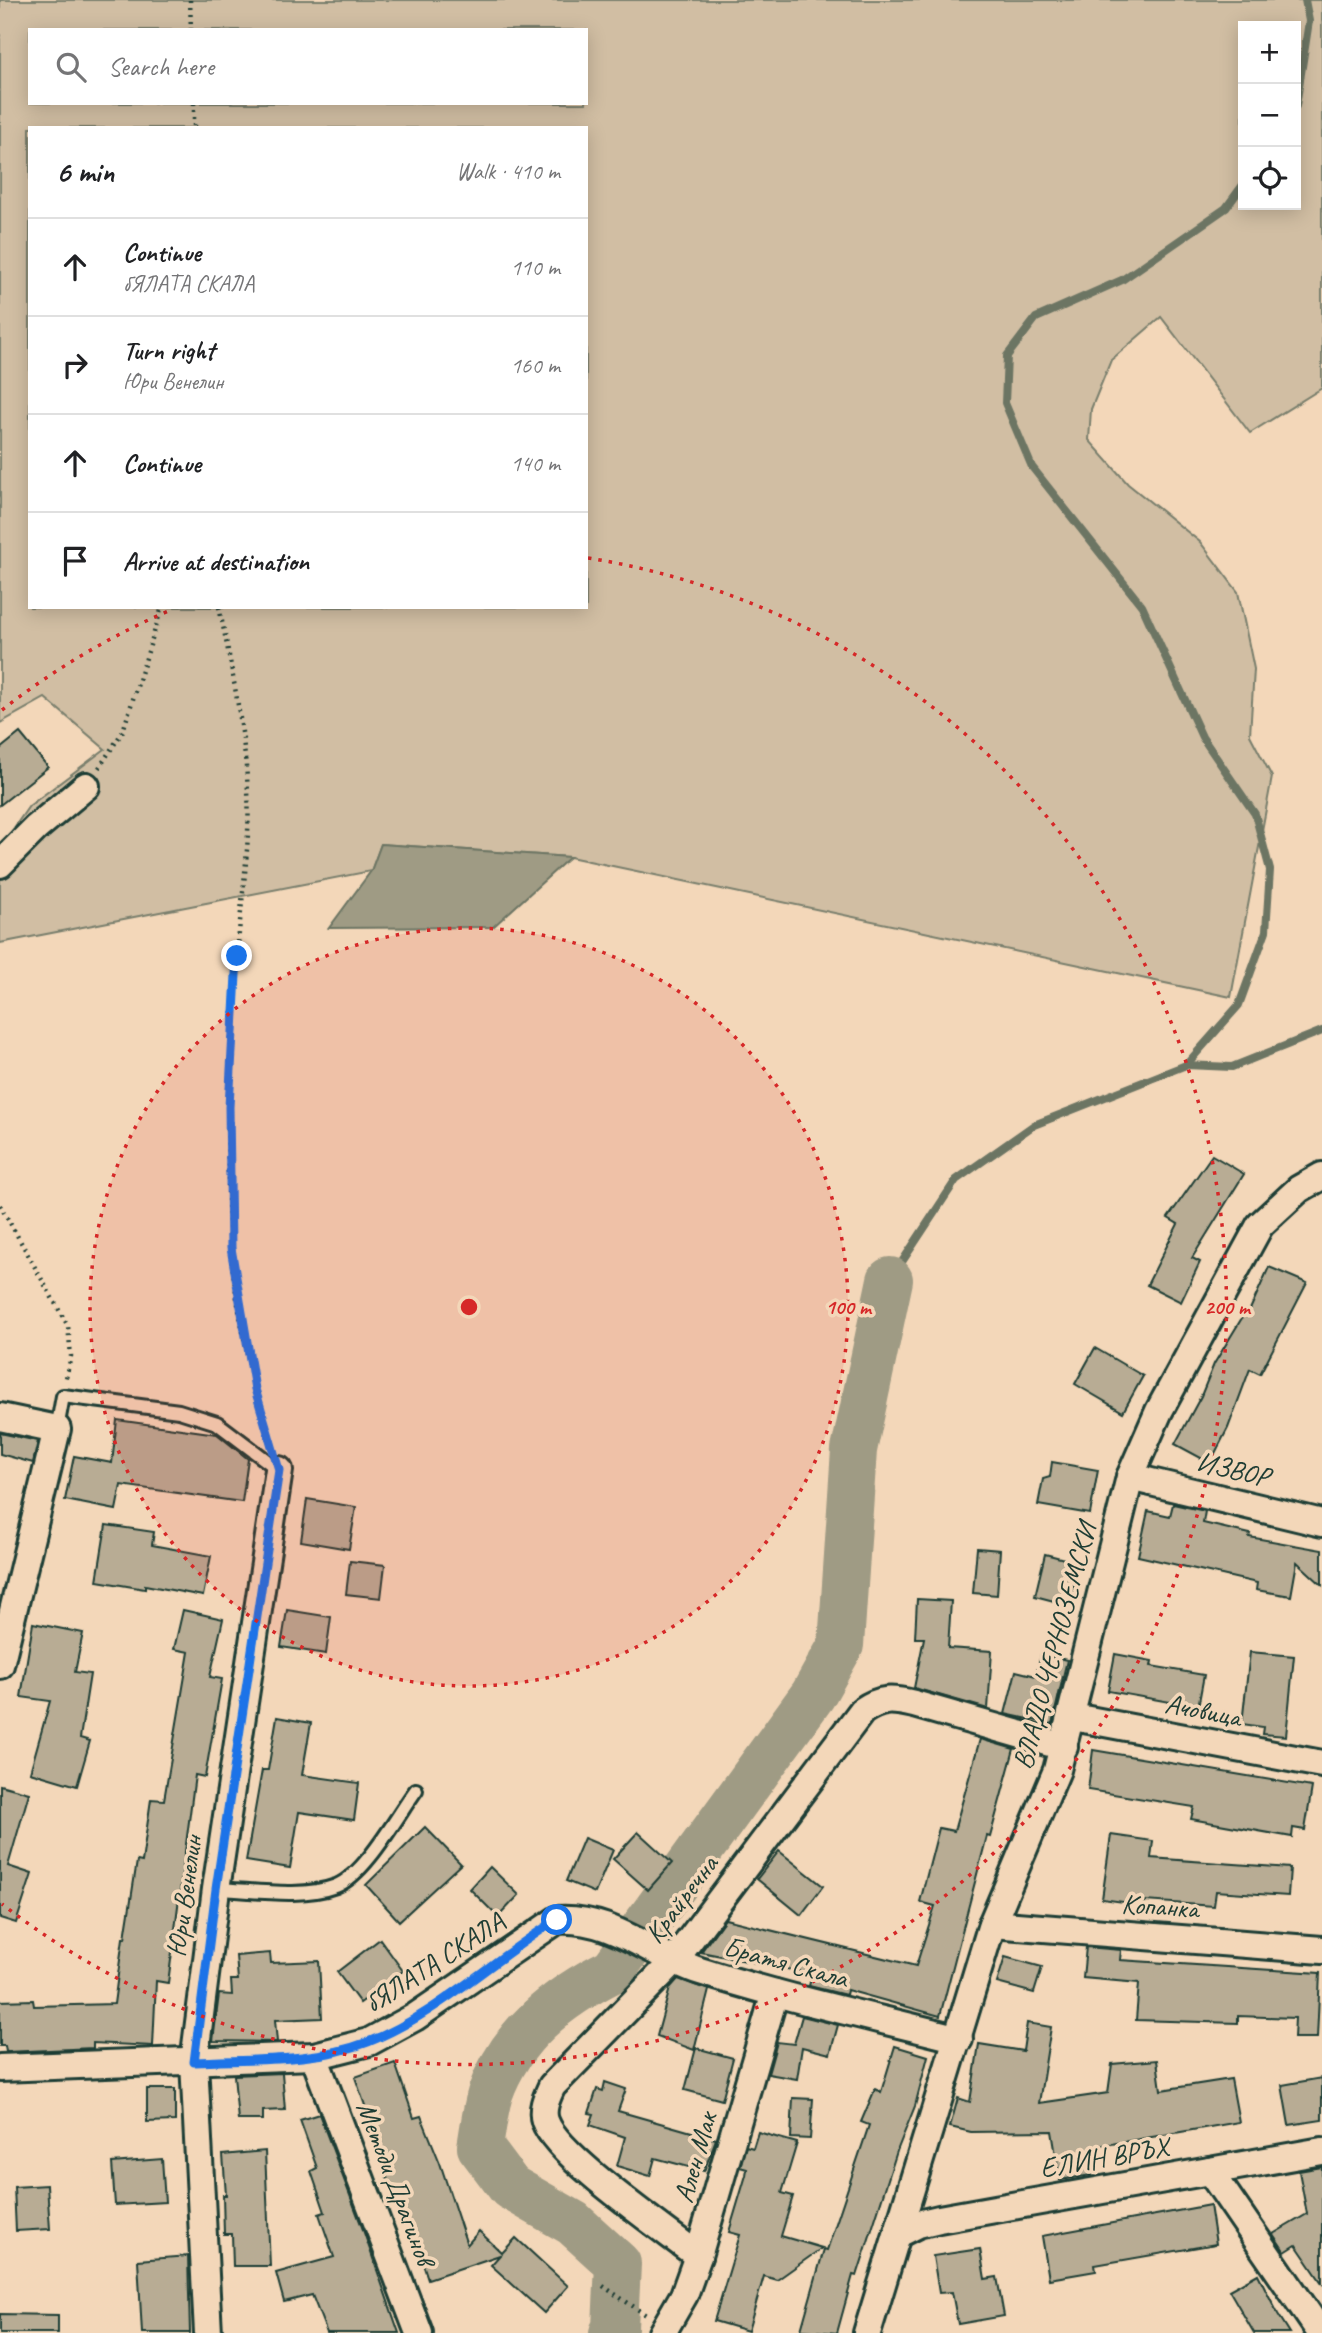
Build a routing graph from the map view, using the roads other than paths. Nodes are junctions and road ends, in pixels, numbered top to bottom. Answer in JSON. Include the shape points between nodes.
{"nodes":[{"id":1,"x":86,"y":786,"type":"road end"},
{"id":2,"x":0,"y":864,"type":"edge"},
{"id":3,"x":1322,"y":1176,"type":"edge"},
{"id":4,"x":0,"y":1417,"type":"edge"},
{"id":5,"x":57,"y":1429,"type":"junction"},
{"id":6,"x":279,"y":1470,"type":"joint"},
{"id":7,"x":1130,"y":1477,"type":"junction"},
{"id":8,"x":1322,"y":1523,"type":"edge"},
{"id":9,"x":1,"y":1658,"type":"edge"},
{"id":10,"x":1073,"y":1717,"type":"junction"},
{"id":11,"x":1064,"y":1747,"type":"junction"},
{"id":12,"x":1322,"y":1764,"type":"edge"},
{"id":13,"x":416,"y":1790,"type":"dead end"},
{"id":14,"x":216,"y":1889,"type":"junction"},
{"id":15,"x":992,"y":1924,"type":"junction"},
{"id":16,"x":605,"y":1925,"type":"joint"},
{"id":17,"x":1322,"y":1950,"type":"edge"},
{"id":18,"x":669,"y":1959,"type":"junction"},
{"id":19,"x":775,"y":1993,"type":"junction"},
{"id":20,"x":959,"y":2039,"type":"junction"},
{"id":21,"x":314,"y":2056,"type":"junction"},
{"id":22,"x":194,"y":2062,"type":"junction"},
{"id":23,"x":0,"y":2068,"type":"edge"},
{"id":24,"x":1322,"y":2151,"type":"edge"},
{"id":25,"x":1210,"y":2171,"type":"junction"},
{"id":26,"x":898,"y":2234,"type":"junction"},
{"id":27,"x":698,"y":2256,"type":"junction"},
{"id":28,"x":658,"y":2327,"type":"edge"},
{"id":29,"x":208,"y":2333,"type":"edge"},
{"id":30,"x":419,"y":2333,"type":"edge"},
{"id":31,"x":867,"y":2333,"type":"edge"},
{"id":32,"x":1321,"y":2333,"type":"edge"}],
"edges":[{"from":1,"to":2,"type":"street"},
{"from":3,"to":7,"type":"street","name":"ВЛАДО ЧЕРНОЗЕМСКИ","via":[[1299,1189],[1260,1225],[1159,1411]]},
{"from":4,"to":5,"type":"street"},
{"from":5,"to":6,"type":"lane","via":[[63,1395],[179,1410],[217,1423]]},
{"from":5,"to":9,"type":"street"},
{"from":6,"to":14,"type":"street","name":"Юри Венелин"},
{"from":7,"to":8,"type":"street","name":"ИЗВОР"},
{"from":7,"to":10,"type":"street","name":"ВЛАДО ЧЕРНОЗЕМСКИ"},
{"from":10,"to":11,"type":"street","name":"ВЛАДО ЧЕРНОЗЕМСКИ"},
{"from":10,"to":12,"type":"street","name":"Ачовица"},
{"from":11,"to":15,"type":"street","name":"ВЛАДО ЧЕРНОЗЕМСКИ"},
{"from":11,"to":18,"type":"street","name":"Крайречна","via":[[903,1702],[877,1701],[862,1711]]},
{"from":13,"to":14,"type":"lane","via":[[362,1866],[338,1885],[309,1891]]},
{"from":14,"to":22,"type":"street","name":"Юри Венелин"},
{"from":15,"to":17,"type":"street","name":"Копанка"},
{"from":15,"to":20,"type":"street","name":"ВЛАДО ЧЕРНОЗЕМСКИ"},
{"from":16,"to":18,"type":"street","name":"Братя Скала"},
{"from":16,"to":21,"type":"street","name":"бЯЛАТА СКАЛА","via":[[581,1918],[557,1920],[415,2017],[369,2042]]},
{"from":18,"to":19,"type":"street","name":"Братя Скала"},
{"from":18,"to":27,"type":"street","name":"Крайречна","via":[[552,2085],[544,2103],[544,2120],[567,2153]]},
{"from":19,"to":20,"type":"street","name":"Братя Скала"},
{"from":19,"to":27,"type":"street","name":"Ален Мак"},
{"from":20,"to":26,"type":"street","name":"ВЛАДО ЧЕРНОЗЕМСКИ"},
{"from":21,"to":22,"type":"street","name":"бЯЛАТА СКАЛА"},
{"from":21,"to":30,"type":"street","name":"Методи Драгинов"},
{"from":22,"to":23,"type":"street","name":"бЯЛАТА СКАЛА"},
{"from":22,"to":29,"type":"street","name":"Юри Венелин"},
{"from":24,"to":25,"type":"street","name":"ЕЛИН ВРЪХ"},
{"from":25,"to":26,"type":"street","name":"ЕЛИН ВРЪХ","via":[[939,2219]]},
{"from":25,"to":32,"type":"street"},
{"from":26,"to":31,"type":"street","name":"ВЛАДО ЧЕРНОЗЕМСКИ"},
{"from":27,"to":28,"type":"street","name":"Ален Мак","via":[[684,2295]]}]}
